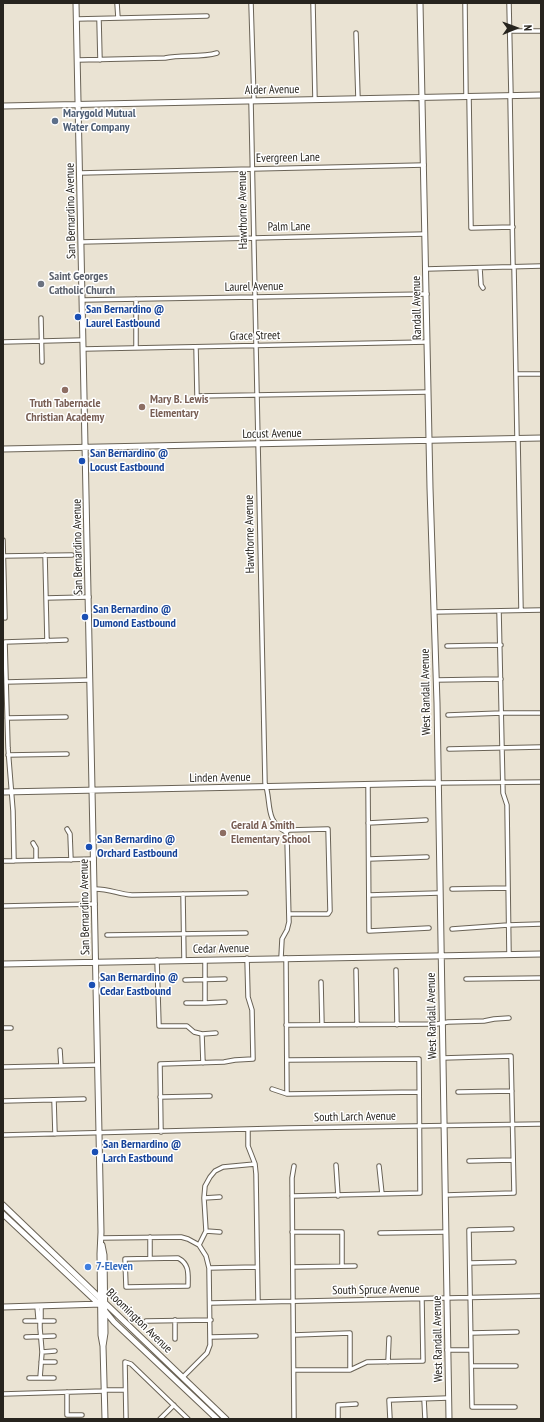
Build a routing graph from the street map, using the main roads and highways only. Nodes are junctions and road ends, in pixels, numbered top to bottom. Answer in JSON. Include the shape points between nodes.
{"nodes":[{"id":1,"x":76,"y":3,"type":"edge"},
{"id":2,"x":420,"y":3,"type":"edge"},
{"id":3,"x":541,"y":95,"type":"edge"},
{"id":4,"x":423,"y":98,"type":"junction"},
{"id":5,"x":79,"y":105,"type":"junction"},
{"id":6,"x":3,"y":106,"type":"edge"},
{"id":7,"x":541,"y":438,"type":"edge"},
{"id":8,"x":429,"y":440,"type":"junction"},
{"id":9,"x":86,"y":448,"type":"junction"},
{"id":10,"x":3,"y":449,"type":"edge"},
{"id":11,"x":434,"y":612,"type":"joint"},
{"id":12,"x":437,"y":783,"type":"junction"},
{"id":13,"x":93,"y":790,"type":"junction"},
{"id":14,"x":3,"y":792,"type":"edge"},
{"id":15,"x":541,"y":954,"type":"edge"},
{"id":16,"x":440,"y":955,"type":"junction"},
{"id":17,"x":96,"y":962,"type":"junction"},
{"id":18,"x":3,"y":964,"type":"edge"},
{"id":19,"x":3,"y":1205,"type":"edge"},
{"id":20,"x":3,"y":1214,"type":"edge"},
{"id":21,"x":23,"y":1232,"type":"junction"},
{"id":22,"x":101,"y":1238,"type":"junction"},
{"id":23,"x":41,"y":1241,"type":"junction"},
{"id":24,"x":100,"y":1284,"type":"junction"},
{"id":25,"x":89,"y":1288,"type":"junction"},
{"id":26,"x":100,"y":1298,"type":"junction"},
{"id":27,"x":102,"y":1304,"type":"junction"},
{"id":28,"x":3,"y":1307,"type":"edge"},
{"id":29,"x":105,"y":1311,"type":"junction"},
{"id":30,"x":114,"y":1322,"type":"junction"},
{"id":31,"x":105,"y":1325,"type":"junction"},
{"id":32,"x":103,"y":1346,"type":"junction"},
{"id":33,"x":105,"y":1419,"type":"edge"},
{"id":34,"x":217,"y":1419,"type":"edge"},
{"id":35,"x":226,"y":1419,"type":"edge"},
{"id":36,"x":449,"y":1419,"type":"edge"}],
"edges":[{"from":1,"to":5,"type":"main road","name":"San Bernardino Avenue"},
{"from":2,"to":4,"type":"main road","name":"Randall Avenue"},
{"from":3,"to":4,"type":"main road","name":"Alder Avenue"},
{"from":4,"to":5,"type":"main road","name":"Alder Avenue"},
{"from":4,"to":8,"type":"main road","name":"Randall Avenue"},
{"from":5,"to":6,"type":"main road","name":"Alder Avenue"},
{"from":5,"to":9,"type":"main road","name":"San Bernardino Avenue"},
{"from":7,"to":8,"type":"main road","name":"Locust Avenue"},
{"from":8,"to":9,"type":"main road","name":"Locust Avenue"},
{"from":8,"to":11,"type":"main road","name":"Randall Avenue"},
{"from":9,"to":10,"type":"main road","name":"Locust Avenue"},
{"from":9,"to":13,"type":"main road","name":"San Bernardino Avenue"},
{"from":11,"to":12,"type":"main road","name":"West Randall Avenue"},
{"from":12,"to":13,"type":"main road","name":"Linden Avenue"},
{"from":12,"to":16,"type":"main road","name":"West Randall Avenue"},
{"from":13,"to":14,"type":"main road","name":"Linden Avenue"},
{"from":13,"to":17,"type":"main road","name":"San Bernardino Avenue"},
{"from":15,"to":16,"type":"main road","name":"Cedar Avenue"},
{"from":16,"to":17,"type":"main road","name":"Cedar Avenue"},
{"from":16,"to":36,"type":"main road","name":"West Randall Avenue"},
{"from":17,"to":18,"type":"main road","name":"Cedar Avenue"},
{"from":17,"to":22,"type":"main road","name":"San Bernardino Avenue"},
{"from":19,"to":23,"type":"main road","name":"Bloomington Avenue"},
{"from":20,"to":21,"type":"main road","name":"Bloomington Avenue"},
{"from":21,"to":23,"type":"main road","via":[[38,1242]]},
{"from":21,"to":27,"type":"main road","name":"Bloomington Avenue"},
{"from":22,"to":24,"type":"main road"},
{"from":22,"to":27,"type":"main road","via":[[104,1255]]},
{"from":23,"to":25,"type":"main road","name":"Bloomington Avenue"},
{"from":24,"to":25,"type":"main road"},
{"from":24,"to":26,"type":"main road"},
{"from":25,"to":26,"type":"main road","name":"Bloomington Avenue"},
{"from":26,"to":27,"type":"main road","name":"Bloomington Avenue"},
{"from":27,"to":28,"type":"main road"},
{"from":27,"to":29,"type":"main road"},
{"from":27,"to":32,"type":"main road","via":[[100,1335]]},
{"from":27,"to":35,"type":"main road","name":"Bloomington Avenue"},
{"from":29,"to":30,"type":"main road","name":"Bloomington Avenue"},
{"from":29,"to":31,"type":"main road"},
{"from":30,"to":31,"type":"main road"},
{"from":30,"to":34,"type":"main road","name":"Bloomington Avenue"},
{"from":31,"to":32,"type":"main road"},
{"from":32,"to":33,"type":"main road"}]}
